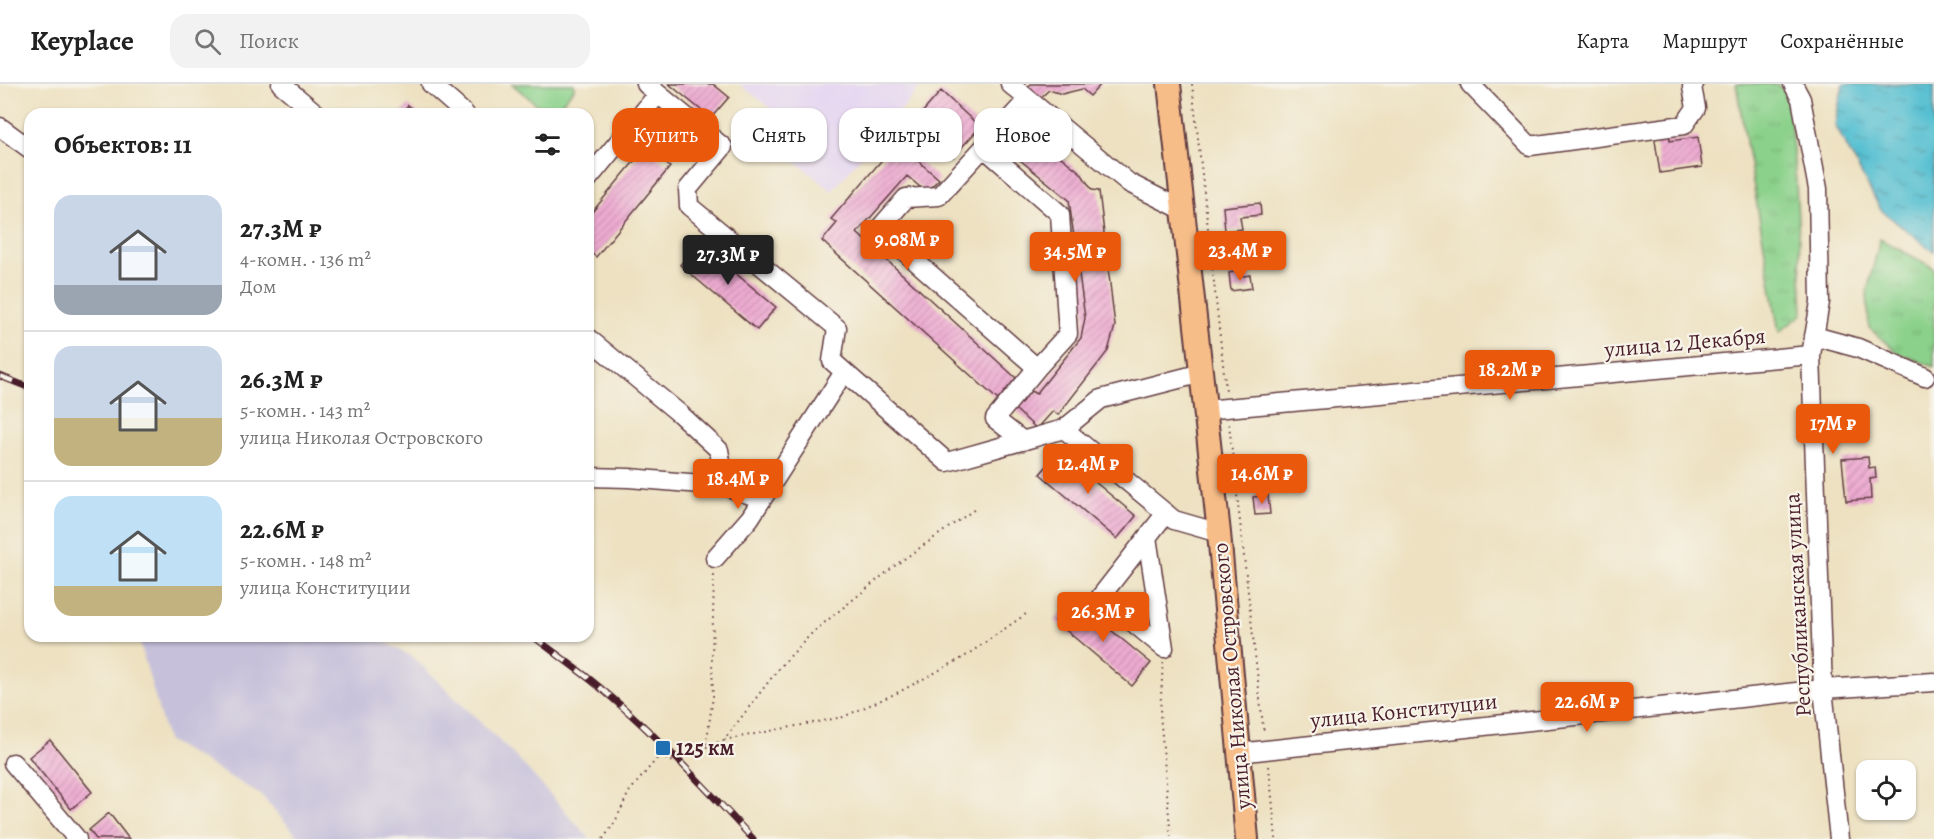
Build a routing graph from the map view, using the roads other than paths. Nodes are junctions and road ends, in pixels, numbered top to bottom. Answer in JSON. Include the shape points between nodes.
{"nodes":[{"id":1,"x":280,"y":84,"type":"edge"},
{"id":2,"x":431,"y":84,"type":"edge"},
{"id":3,"x":1010,"y":84,"type":"edge"},
{"id":4,"x":1169,"y":84,"type":"edge"},
{"id":5,"x":1470,"y":84,"type":"edge"},
{"id":6,"x":1694,"y":84,"type":"edge"},
{"id":7,"x":1793,"y":84,"type":"edge"},
{"id":8,"x":652,"y":89,"type":"edge"},
{"id":9,"x":1028,"y":99,"type":"junction"},
{"id":10,"x":310,"y":108,"type":"edge"},
{"id":11,"x":458,"y":108,"type":"edge"},
{"id":12,"x":1020,"y":108,"type":"edge"},
{"id":13,"x":0,"y":128,"type":"edge"},
{"id":14,"x":24,"y":145,"type":"edge"},
{"id":15,"x":974,"y":159,"type":"edge"},
{"id":16,"x":1000,"y":162,"type":"edge"},
{"id":17,"x":594,"y":171,"type":"edge"},
{"id":18,"x":1183,"y":210,"type":"junction"},
{"id":19,"x":1814,"y":336,"type":"junction"},
{"id":20,"x":594,"y":343,"type":"edge"},
{"id":21,"x":1811,"y":355,"type":"junction"},
{"id":22,"x":1037,"y":368,"type":"junction"},
{"id":23,"x":844,"y":372,"type":"junction"},
{"id":24,"x":1202,"y":374,"type":"junction"},
{"id":25,"x":1925,"y":377,"type":"dead end"},
{"id":26,"x":1204,"y":410,"type":"junction"},
{"id":27,"x":1064,"y":429,"type":"junction"},
{"id":28,"x":1023,"y":441,"type":"junction"},
{"id":29,"x":594,"y":477,"type":"edge"},
{"id":30,"x":725,"y":486,"type":"junction"},
{"id":31,"x":762,"y":500,"type":"junction"},
{"id":32,"x":1166,"y":513,"type":"junction"},
{"id":33,"x":1219,"y":533,"type":"junction"},
{"id":34,"x":1147,"y":537,"type":"junction"},
{"id":35,"x":715,"y":558,"type":"road end"},
{"id":36,"x":1934,"y":682,"type":"edge"},
{"id":37,"x":1823,"y":689,"type":"junction"},
{"id":38,"x":1238,"y":753,"type":"junction"},
{"id":39,"x":14,"y":763,"type":"dead end"},
{"id":40,"x":77,"y":839,"type":"edge"},
{"id":41,"x":1247,"y":839,"type":"edge"},
{"id":42,"x":1839,"y":839,"type":"edge"}],
"edges":[{"from":1,"to":10,"type":"street"},
{"from":2,"to":11,"type":"street"},
{"from":3,"to":9,"type":"street"},
{"from":4,"to":18,"type":"main road","name":"улица Николая Островского"},
{"from":5,"to":6,"type":"street","via":[[1530,146],[1684,125],[1696,108]]},
{"from":7,"to":19,"type":"street","name":"Республиканская улица","via":[[1801,99],[1818,189],[1820,302]]},
{"from":8,"to":17,"type":"street"},
{"from":8,"to":23,"type":"street","via":[[723,147],[688,189],[688,206],[837,328],[832,361]]},
{"from":9,"to":12,"type":"street"},
{"from":9,"to":18,"type":"street","via":[[1129,183]]},
{"from":13,"to":14,"type":"street"},
{"from":15,"to":22,"type":"street","via":[[939,196],[906,198],[879,230]]},
{"from":16,"to":22,"type":"street","via":[[1060,214],[1068,334]]},
{"from":18,"to":24,"type":"main road","name":"улица Николая Островского"},
{"from":19,"to":21,"type":"street","name":"Республиканская улица"},
{"from":19,"to":25,"type":"street","via":[[1858,348]]},
{"from":20,"to":30,"type":"street","via":[[719,450]]},
{"from":21,"to":26,"type":"street","name":"улица 12 Декабря"},
{"from":21,"to":37,"type":"street","name":"Республиканская улица"},
{"from":22,"to":28,"type":"street","via":[[995,419]]},
{"from":23,"to":28,"type":"street","via":[[947,462]]},
{"from":23,"to":31,"type":"street"},
{"from":24,"to":26,"type":"main road","name":"улица Николая Островского"},
{"from":24,"to":27,"type":"street","via":[[1101,399]]},
{"from":26,"to":33,"type":"main road","name":"улица Николая Островского"},
{"from":27,"to":28,"type":"street"},
{"from":27,"to":32,"type":"street"},
{"from":29,"to":30,"type":"street"},
{"from":30,"to":31,"type":"street"},
{"from":31,"to":35,"type":"street"},
{"from":32,"to":33,"type":"street","via":[[1174,520]]},
{"from":32,"to":34,"type":"street"},
{"from":33,"to":38,"type":"main road","name":"улица Николая Островского"},
{"from":34,"to":34,"type":"street","via":[[1101,596],[1164,648]]},
{"from":36,"to":37,"type":"street","name":"улица Конституции"},
{"from":37,"to":38,"type":"street","name":"улица Конституции"},
{"from":37,"to":42,"type":"street","name":"Республиканская улица"},
{"from":38,"to":41,"type":"main road","name":"улица Николая Островского"},
{"from":39,"to":40,"type":"street"}]}
